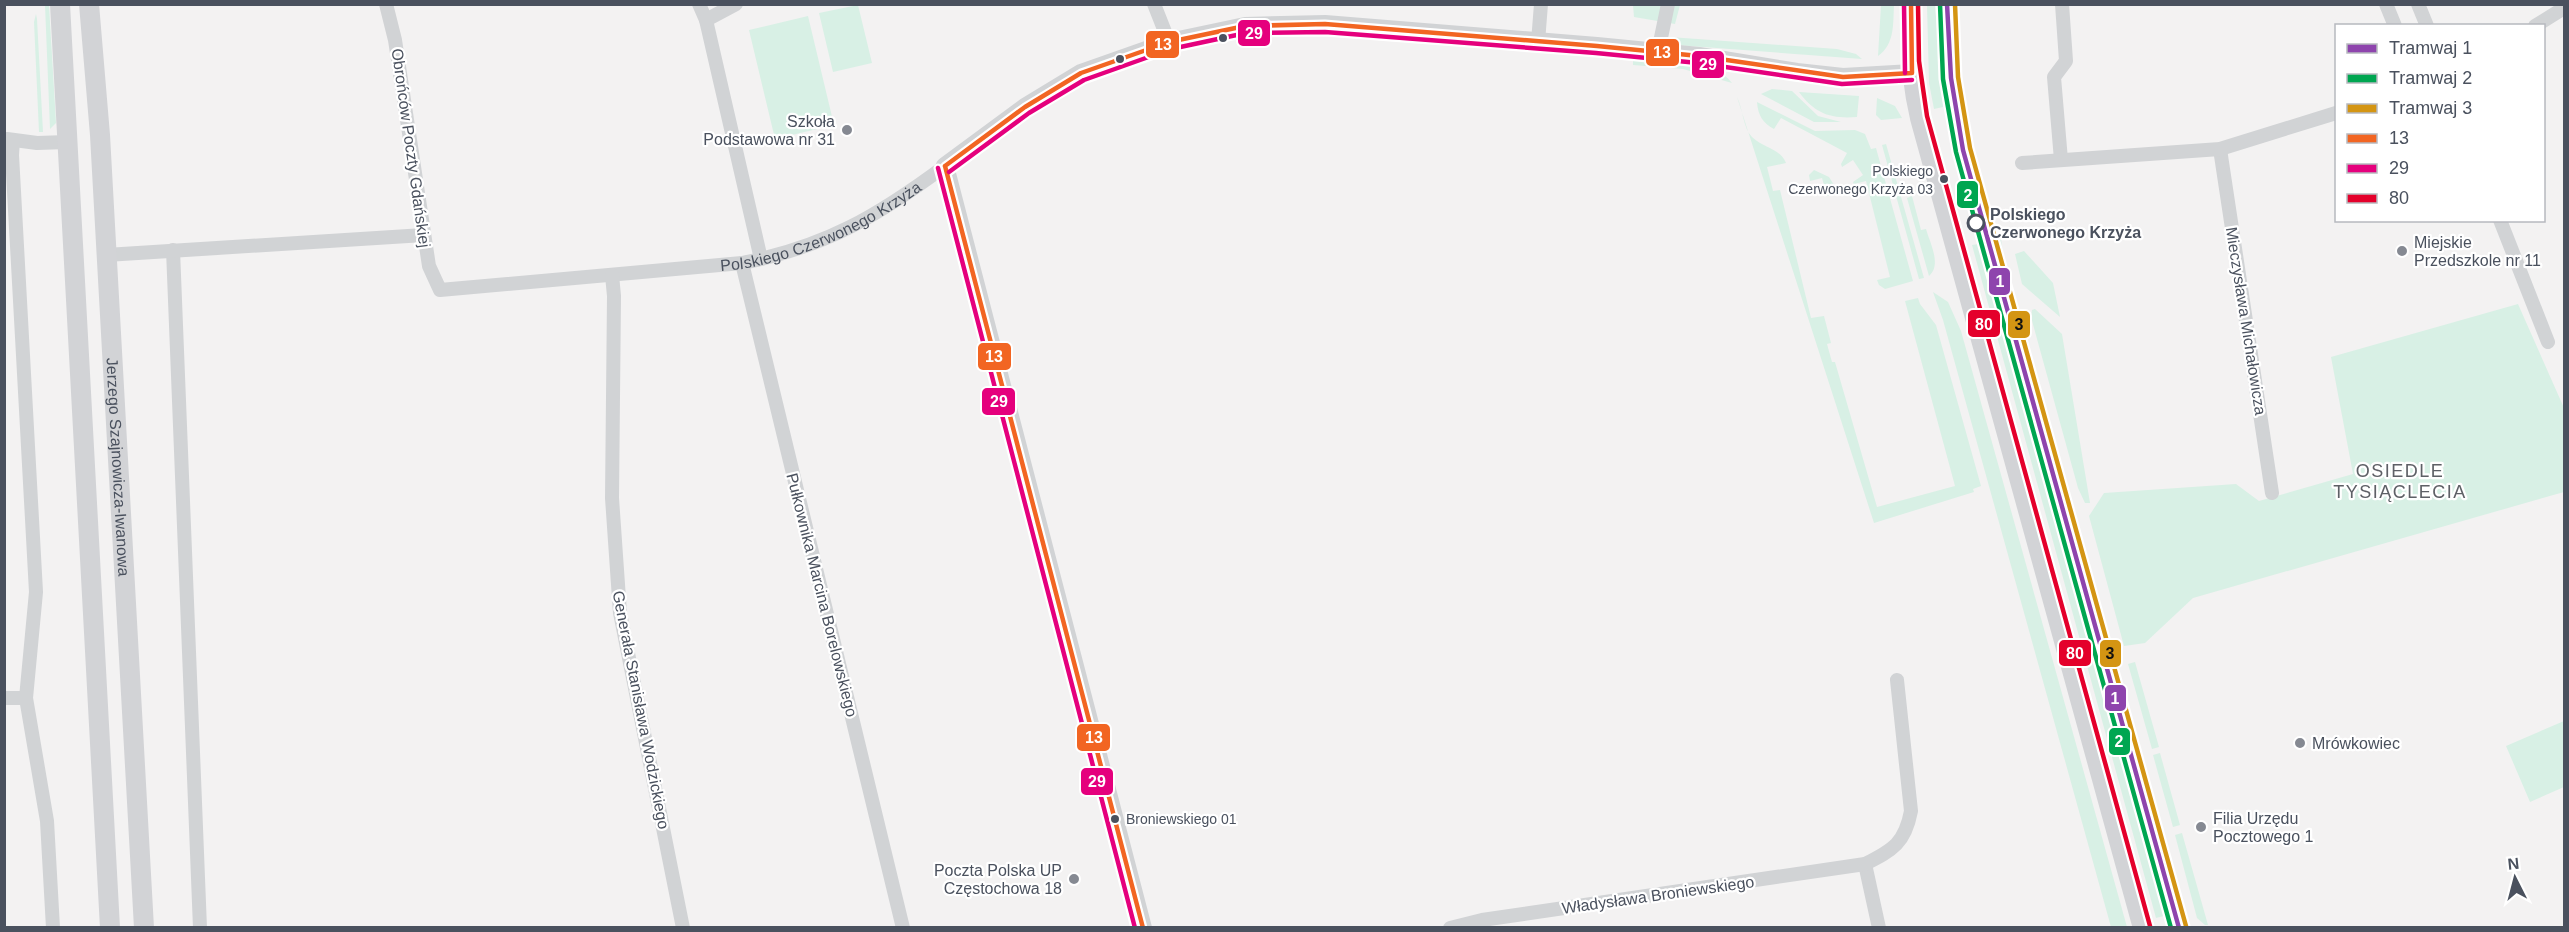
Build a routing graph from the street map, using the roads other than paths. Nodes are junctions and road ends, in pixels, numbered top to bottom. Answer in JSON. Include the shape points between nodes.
{"nodes":[{"id":1,"x":60,"y":4,"type":"edge"},
{"id":2,"x":89,"y":4,"type":"edge"},
{"id":3,"x":386,"y":4,"type":"edge"},
{"id":4,"x":699,"y":4,"type":"edge"},
{"id":5,"x":736,"y":4,"type":"edge"},
{"id":6,"x":1154,"y":4,"type":"edge"},
{"id":7,"x":1541,"y":4,"type":"edge"},
{"id":8,"x":1668,"y":4,"type":"edge"},
{"id":9,"x":1911,"y":4,"type":"edge"},
{"id":10,"x":2062,"y":4,"type":"edge"},
{"id":11,"x":2386,"y":4,"type":"edge"},
{"id":12,"x":2418,"y":4,"type":"edge"},
{"id":13,"x":2565,"y":8,"type":"edge"},
{"id":14,"x":706,"y":20,"type":"junction"},
{"id":15,"x":2394,"y":24,"type":"edge"},
{"id":16,"x":2426,"y":24,"type":"edge"},
{"id":17,"x":2538,"y":24,"type":"edge"},
{"id":18,"x":1169,"y":42,"type":"junction"},
{"id":19,"x":1538,"y":42,"type":"junction"},
{"id":20,"x":1658,"y":52,"type":"junction"},
{"id":21,"x":1912,"y":73,"type":"junction"},
{"id":22,"x":2335,"y":114,"type":"edge"},
{"id":23,"x":9,"y":139,"type":"edge"},
{"id":24,"x":67,"y":142,"type":"junction"},
{"id":25,"x":2220,"y":149,"type":"junction"},
{"id":26,"x":2061,"y":160,"type":"junction"},
{"id":27,"x":2022,"y":163,"type":"dead end"},
{"id":28,"x":945,"y":166,"type":"junction"},
{"id":29,"x":2501,"y":222,"type":"edge"},
{"id":30,"x":424,"y":235,"type":"junction"},
{"id":31,"x":173,"y":250,"type":"junction"},
{"id":32,"x":106,"y":255,"type":"junction"},
{"id":33,"x":761,"y":259,"type":"junction"},
{"id":34,"x":742,"y":263,"type":"junction"},
{"id":35,"x":612,"y":276,"type":"junction"},
{"id":36,"x":440,"y":290,"type":"joint"},
{"id":37,"x":2548,"y":342,"type":"dead end"},
{"id":38,"x":2272,"y":493,"type":"dead end"},
{"id":39,"x":1898,"y":680,"type":"dead end"},
{"id":40,"x":4,"y":698,"type":"edge"},
{"id":41,"x":26,"y":698,"type":"junction"},
{"id":42,"x":1865,"y":864,"type":"junction"},
{"id":43,"x":1483,"y":924,"type":"edge"},
{"id":44,"x":53,"y":927,"type":"edge"},
{"id":45,"x":110,"y":927,"type":"edge"},
{"id":46,"x":144,"y":927,"type":"edge"},
{"id":47,"x":200,"y":927,"type":"edge"},
{"id":48,"x":683,"y":927,"type":"edge"},
{"id":49,"x":903,"y":927,"type":"edge"},
{"id":50,"x":1143,"y":927,"type":"edge"},
{"id":51,"x":1450,"y":927,"type":"edge"},
{"id":52,"x":1879,"y":927,"type":"edge"},
{"id":53,"x":2143,"y":927,"type":"edge"}],
"edges":[{"from":1,"to":24,"type":"main road","name":"Jerzego Szajnowicza-Iwanowa"},
{"from":2,"to":32,"type":"main road","name":"Jerzego Szajnowicza-Iwanowa"},
{"from":3,"to":30,"type":"street","name":"Obrońców Poczty Gdańskiej","via":[[395,40]]},
{"from":4,"to":14,"type":"street"},
{"from":5,"to":14,"type":"street"},
{"from":6,"to":18,"type":"street"},
{"from":7,"to":19,"type":"street"},
{"from":8,"to":20,"type":"street"},
{"from":9,"to":21,"type":"main road"},
{"from":10,"to":26,"type":"street","via":[[2066,61],[2054,77]]},
{"from":11,"to":15,"type":"street"},
{"from":12,"to":16,"type":"street"},
{"from":13,"to":17,"type":"street"},
{"from":14,"to":33,"type":"street"},
{"from":18,"to":19,"type":"street","name":"Polskiego Czerwonego Krzyża","via":[[1245,26],[1325,24]]},
{"from":18,"to":28,"type":"street","name":"Polskiego Czerwonego Krzyża","via":[[1081,72],[1025,107]]},
{"from":19,"to":20,"type":"street","name":"Polskiego Czerwonego Krzyża"},
{"from":20,"to":21,"type":"street","name":"Polskiego Czerwonego Krzyża","via":[[1843,77]]},
{"from":21,"to":53,"type":"main road","via":[[1920,118]]},
{"from":22,"to":25,"type":"street"},
{"from":23,"to":24,"type":"street"},
{"from":23,"to":41,"type":"street","via":[[36,592]]},
{"from":24,"to":45,"type":"main road","name":"Jerzego Szajnowicza-Iwanowa"},
{"from":25,"to":26,"type":"street"},
{"from":25,"to":38,"type":"street","name":"Mieczysława Michałowicza"},
{"from":26,"to":27,"type":"street"},
{"from":28,"to":33,"type":"street","name":"Polskiego Czerwonego Krzyża","via":[[847,230]]},
{"from":28,"to":50,"type":"street"},
{"from":29,"to":37,"type":"street"},
{"from":30,"to":31,"type":"street"},
{"from":30,"to":36,"type":"street","name":"Obrońców Poczty Gdańskiej","via":[[429,266]]},
{"from":31,"to":32,"type":"street"},
{"from":31,"to":47,"type":"street"},
{"from":32,"to":46,"type":"main road","name":"Jerzego Szajnowicza-Iwanowa"},
{"from":33,"to":34,"type":"street","name":"Polskiego Czerwonego Krzyża"},
{"from":34,"to":35,"type":"street","name":"Polskiego Czerwonego Krzyża"},
{"from":34,"to":49,"type":"street","name":"Pułkownika Marcina Borelowskiego"},
{"from":35,"to":36,"type":"street","name":"Polskiego Czerwonego Krzyża"},
{"from":35,"to":48,"type":"street","name":"Generała Stanisława Wodzickiego","via":[[612,498],[620,613]]},
{"from":39,"to":42,"type":"street","via":[[1911,811],[1907,831],[1889,852]]},
{"from":40,"to":41,"type":"street"},
{"from":41,"to":44,"type":"street","via":[[47,821]]},
{"from":42,"to":43,"type":"street","name":"Władysława Broniewskiego"},
{"from":42,"to":52,"type":"street"},
{"from":43,"to":51,"type":"street","name":"Władysława Broniewskiego"}]}
